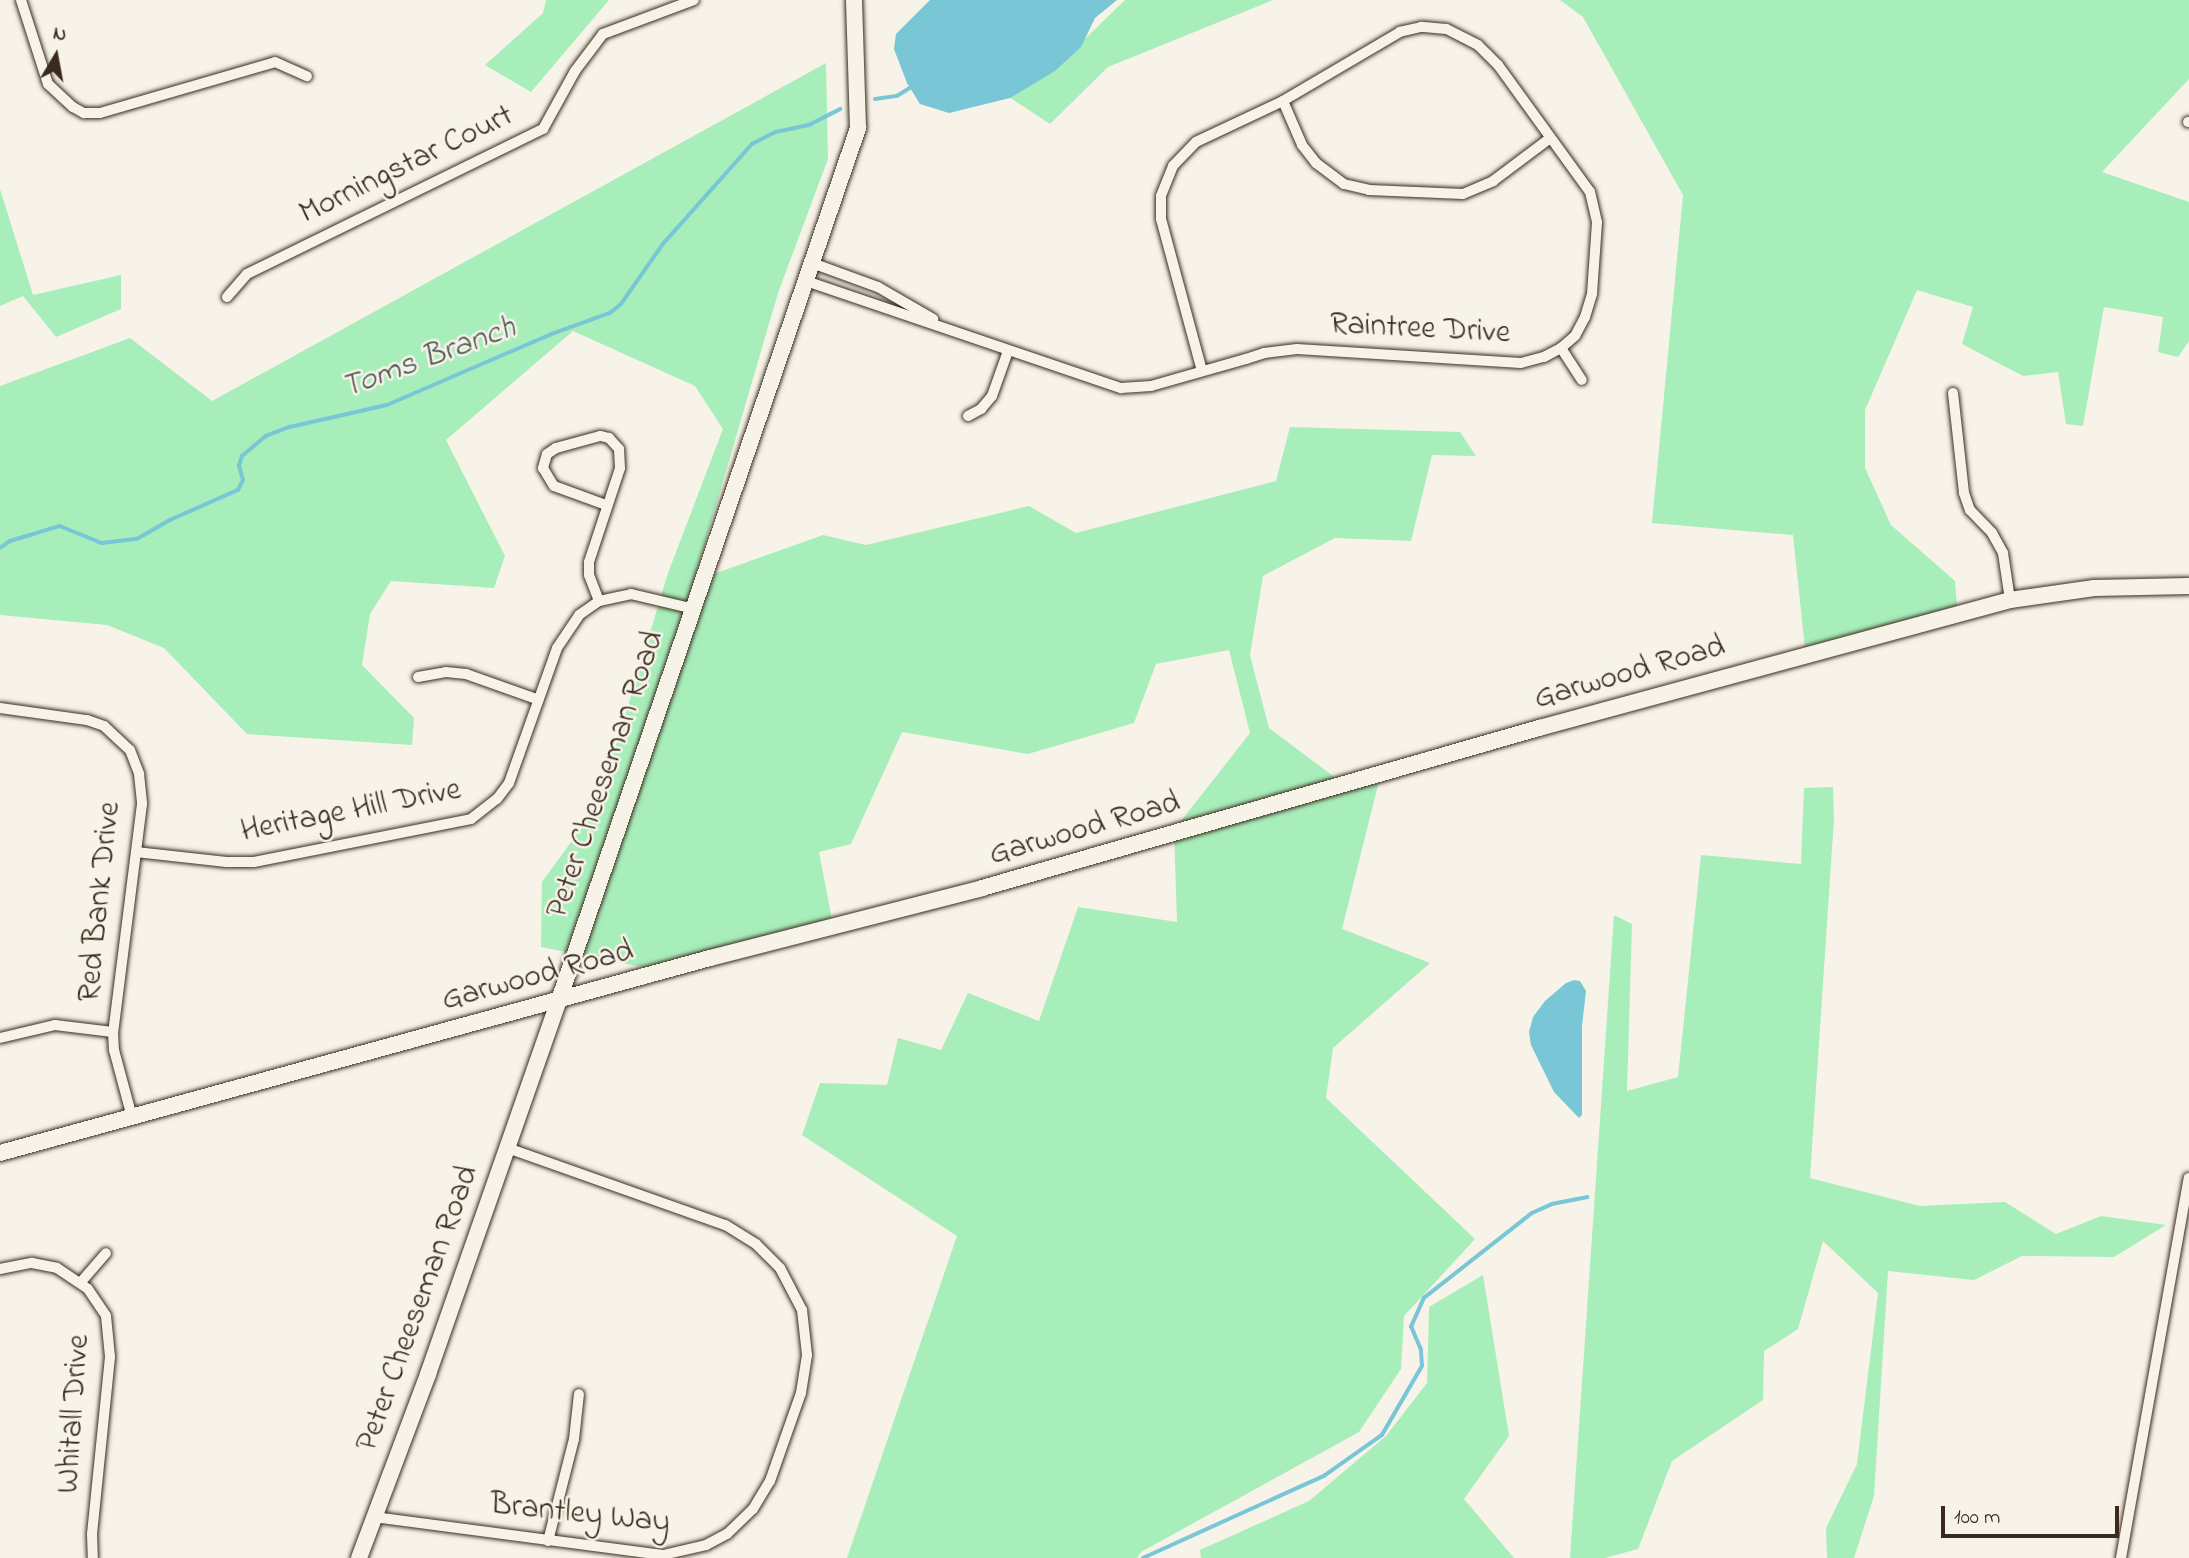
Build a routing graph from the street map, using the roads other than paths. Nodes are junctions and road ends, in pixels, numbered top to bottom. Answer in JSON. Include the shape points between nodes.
{"nodes":[{"id":1,"x":21,"y":0,"type":"edge"},
{"id":2,"x":694,"y":0,"type":"edge"},
{"id":3,"x":854,"y":0,"type":"edge"},
{"id":4,"x":306,"y":76,"type":"dead end"},
{"id":5,"x":1283,"y":101,"type":"junction"},
{"id":6,"x":1549,"y":139,"type":"junction"},
{"id":7,"x":812,"y":263,"type":"junction"},
{"id":8,"x":806,"y":281,"type":"junction"},
{"id":9,"x":227,"y":297,"type":"dead end"},
{"id":10,"x":963,"y":335,"type":"junction"},
{"id":11,"x":1561,"y":348,"type":"junction"},
{"id":12,"x":1008,"y":351,"type":"junction"},
{"id":13,"x":1202,"y":371,"type":"junction"},
{"id":14,"x":1582,"y":380,"type":"dead end"},
{"id":15,"x":1953,"y":393,"type":"dead end"},
{"id":16,"x":968,"y":416,"type":"dead end"},
{"id":17,"x":606,"y":505,"type":"junction"},
{"id":18,"x":2189,"y":586,"type":"edge"},
{"id":19,"x":2010,"y":600,"type":"junction"},
{"id":20,"x":599,"y":601,"type":"junction"},
{"id":21,"x":694,"y":609,"type":"junction"},
{"id":22,"x":418,"y":677,"type":"dead end"},
{"id":23,"x":539,"y":700,"type":"junction"},
{"id":24,"x":0,"y":708,"type":"edge"},
{"id":25,"x":136,"y":852,"type":"junction"},
{"id":26,"x":559,"y":1000,"type":"junction"},
{"id":27,"x":113,"y":1032,"type":"junction"},
{"id":28,"x":0,"y":1038,"type":"edge"},
{"id":29,"x":132,"y":1117,"type":"junction"},
{"id":30,"x":507,"y":1148,"type":"junction"},
{"id":31,"x":0,"y":1153,"type":"edge"},
{"id":32,"x":2189,"y":1178,"type":"edge"},
{"id":33,"x":106,"y":1253,"type":"dead end"},
{"id":34,"x":0,"y":1269,"type":"edge"},
{"id":35,"x":81,"y":1282,"type":"junction"},
{"id":36,"x":579,"y":1394,"type":"dead end"},
{"id":37,"x":374,"y":1517,"type":"junction"},
{"id":38,"x":548,"y":1541,"type":"junction"},
{"id":39,"x":93,"y":1558,"type":"edge"},
{"id":40,"x":359,"y":1558,"type":"edge"},
{"id":41,"x":2121,"y":1558,"type":"edge"}],
"edges":[{"from":1,"to":4,"type":"street","via":[[48,84],[85,113],[100,113],[275,62]]},
{"from":2,"to":9,"type":"street","name":"Morningstar Court","via":[[603,34],[575,71],[543,128],[247,274]]},
{"from":3,"to":7,"type":"street","name":"Peter Cheeseman Road","via":[[858,128]]},
{"from":5,"to":6,"type":"street","via":[[1302,145],[1316,163],[1356,189],[1463,194],[1493,181]]},
{"from":5,"to":6,"type":"street","via":[[1400,32],[1421,27],[1446,29],[1467,37],[1487,53]]},
{"from":5,"to":13,"type":"street","via":[[1196,142],[1179,157],[1164,185],[1160,208],[1163,232]]},
{"from":6,"to":11,"type":"street","via":[[1586,184],[1598,222],[1589,306],[1575,335]]},
{"from":7,"to":8,"type":"street","name":"Peter Cheeseman Road"},
{"from":7,"to":10,"type":"street","name":"Raintree Drive","via":[[878,288]]},
{"from":8,"to":10,"type":"street","name":"Raintree Drive"},
{"from":8,"to":21,"type":"street","name":"Peter Cheeseman Road"},
{"from":10,"to":12,"type":"street","name":"Raintree Drive"},
{"from":11,"to":13,"type":"street","name":"Raintree Drive","via":[[1533,360],[1508,363],[1297,349],[1264,353]]},
{"from":11,"to":14,"type":"street"},
{"from":12,"to":13,"type":"street","name":"Raintree Drive","via":[[1121,388],[1151,386]]},
{"from":12,"to":16,"type":"street","via":[[992,396]]},
{"from":15,"to":19,"type":"street","via":[[1964,493],[1970,510],[2003,553]]},
{"from":17,"to":17,"type":"street","via":[[621,462],[617,444],[600,436],[547,454],[543,468],[554,486]]},
{"from":17,"to":20,"type":"street","via":[[588,569]]},
{"from":18,"to":19,"type":"street","name":"Garwood Road","via":[[2083,589]]},
{"from":19,"to":26,"type":"street","name":"Garwood Road","via":[[995,884]]},
{"from":20,"to":21,"type":"street","name":"Heritage Hill Drive","via":[[639,594]]},
{"from":20,"to":23,"type":"street","name":"Heritage Hill Drive","via":[[579,615],[564,634]]},
{"from":21,"to":26,"type":"street","name":"Peter Cheeseman Road"},
{"from":22,"to":23,"type":"street","via":[[466,674]]},
{"from":23,"to":25,"type":"street","name":"Heritage Hill Drive","via":[[509,783],[492,803],[465,821],[254,862]]},
{"from":24,"to":25,"type":"street","name":"Red Bank Drive","via":[[87,720],[114,732],[130,750],[139,774],[142,804]]},
{"from":25,"to":27,"type":"street","name":"Red Bank Drive"},
{"from":26,"to":29,"type":"street","name":"Garwood Road"},
{"from":26,"to":30,"type":"street","name":"Peter Cheeseman Road"},
{"from":27,"to":28,"type":"street","via":[[55,1026]]},
{"from":27,"to":29,"type":"street","name":"Red Bank Drive"},
{"from":29,"to":31,"type":"street","name":"Garwood Road"},
{"from":30,"to":37,"type":"street","name":"Peter Cheeseman Road"},
{"from":30,"to":38,"type":"street","name":"Brantley Way","via":[[725,1225],[747,1237],[787,1278],[807,1331],[804,1379],[770,1481],[736,1527],[706,1545],[663,1555]]},
{"from":32,"to":41,"type":"street"},
{"from":33,"to":35,"type":"street"},
{"from":34,"to":35,"type":"street","name":"Whitall Drive","via":[[44,1264]]},
{"from":35,"to":39,"type":"street","name":"Whitall Drive","via":[[106,1316],[111,1346]]},
{"from":36,"to":38,"type":"street","via":[[574,1439]]},
{"from":37,"to":38,"type":"street","name":"Brantley Way"},
{"from":37,"to":40,"type":"street","name":"Peter Cheeseman Road"}]}
